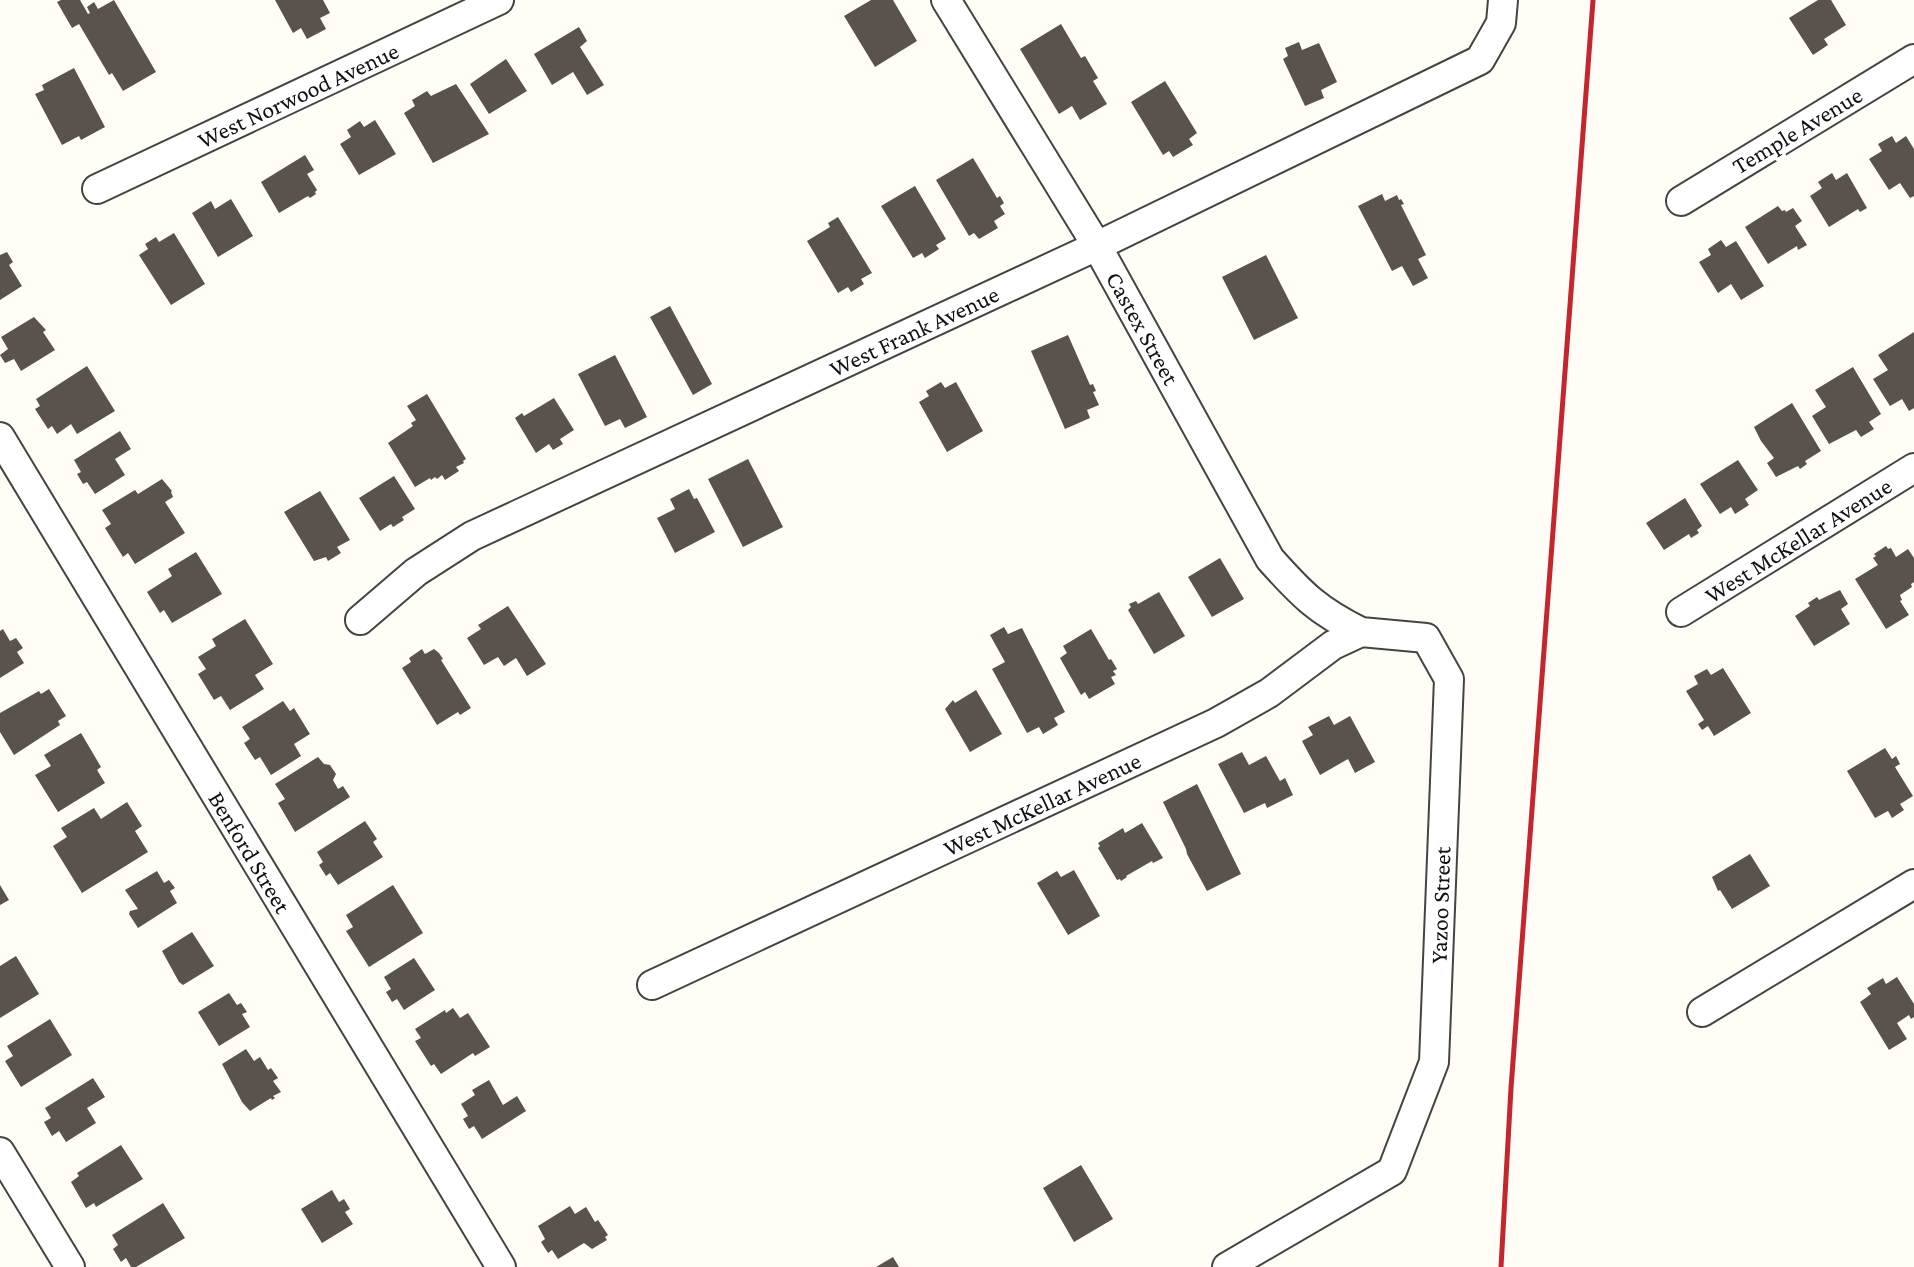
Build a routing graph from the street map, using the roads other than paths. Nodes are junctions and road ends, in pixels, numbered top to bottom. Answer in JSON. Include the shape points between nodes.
{"nodes":[{"id":1,"x":499,"y":0,"type":"edge"},
{"id":2,"x":946,"y":0,"type":"edge"},
{"id":3,"x":1503,"y":0,"type":"edge"},
{"id":4,"x":1914,"y":59,"type":"edge"},
{"id":5,"x":97,"y":189,"type":"dead end"},
{"id":6,"x":1681,"y":201,"type":"dead end"},
{"id":7,"x":1097,"y":246,"type":"junction"},
{"id":8,"x":0,"y":437,"type":"edge"},
{"id":9,"x":1914,"y":468,"type":"edge"},
{"id":10,"x":1681,"y":612,"type":"dead end"},
{"id":11,"x":360,"y":620,"type":"dead end"},
{"id":12,"x":1362,"y":632,"type":"junction"},
{"id":13,"x":1914,"y":884,"type":"edge"},
{"id":14,"x":652,"y":985,"type":"dead end"},
{"id":15,"x":1702,"y":1012,"type":"dead end"},
{"id":16,"x":0,"y":1152,"type":"edge"},
{"id":17,"x":70,"y":1267,"type":"edge"},
{"id":18,"x":500,"y":1267,"type":"edge"},
{"id":19,"x":1227,"y":1267,"type":"edge"}],
"edges":[{"from":1,"to":5,"type":"street","name":"West Norwood Avenue"},
{"from":2,"to":7,"type":"street","name":"Castex Street"},
{"from":3,"to":7,"type":"street","name":"West Frank Avenue","via":[[1502,23],[1480,60]]},
{"from":4,"to":6,"type":"street","name":"Temple Avenue"},
{"from":7,"to":11,"type":"street","name":"West Frank Avenue","via":[[472,536],[416,572]]},
{"from":7,"to":12,"type":"street","name":"Castex Street","via":[[1270,559],[1301,594],[1330,617]]},
{"from":8,"to":18,"type":"street","name":"Benford Street"},
{"from":9,"to":10,"type":"street","name":"West McKellar Avenue"},
{"from":12,"to":14,"type":"street","name":"West McKellar Avenue","via":[[1333,645],[1269,693],[1216,723]]},
{"from":12,"to":19,"type":"street","name":"Yazoo Street","via":[[1426,638],[1449,679],[1434,1062],[1392,1171]]},
{"from":13,"to":15,"type":"street"},
{"from":16,"to":17,"type":"street"}]}
